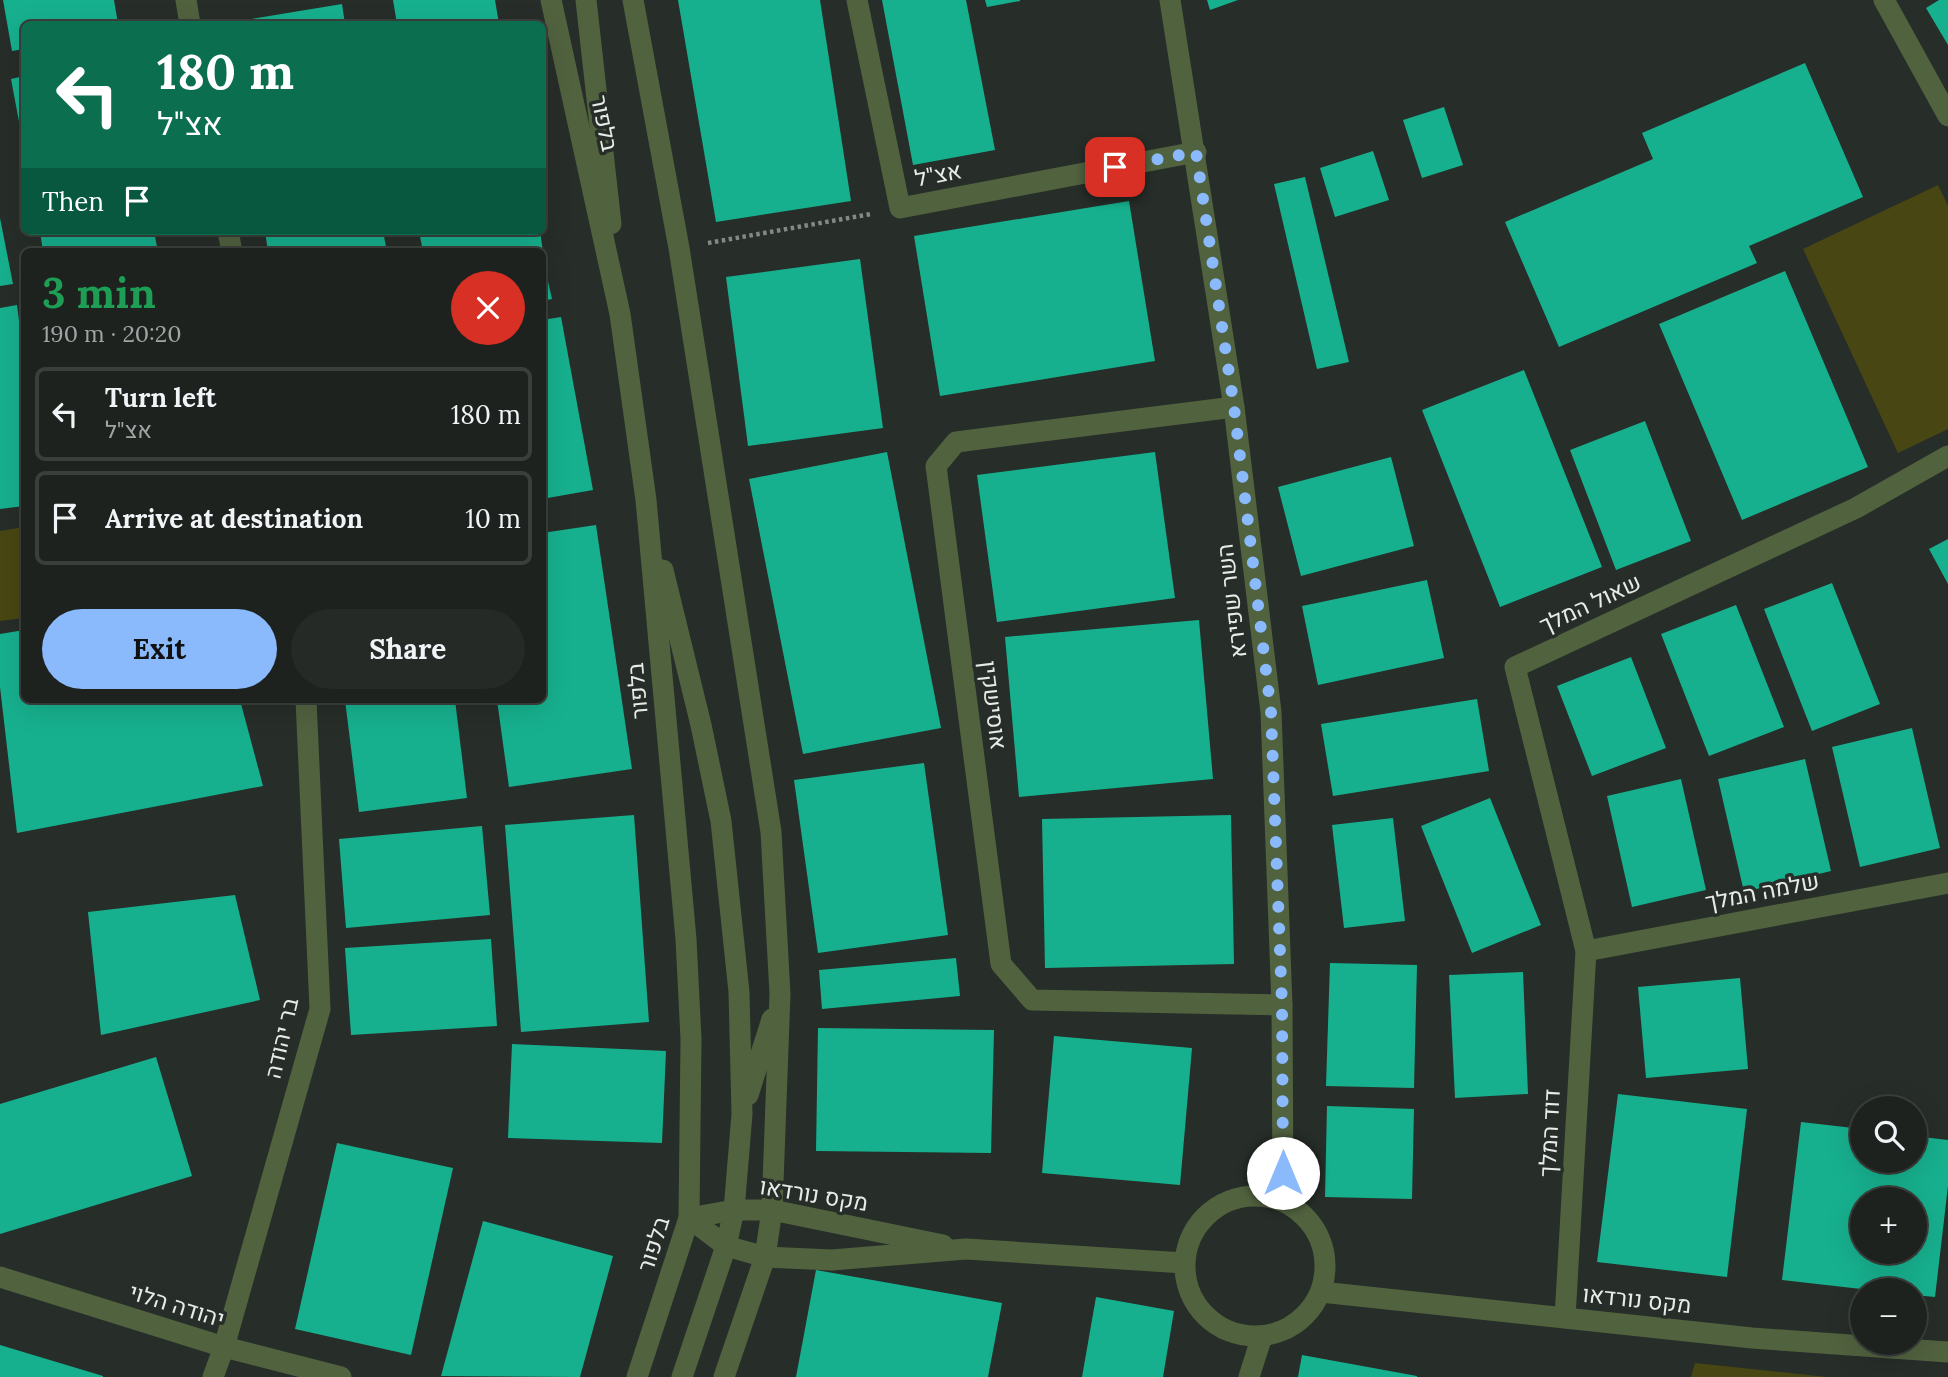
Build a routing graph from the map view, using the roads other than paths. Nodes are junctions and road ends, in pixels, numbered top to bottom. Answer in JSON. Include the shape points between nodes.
{"nodes":[{"id":1,"x":186,"y":0,"type":"edge"},
{"id":2,"x":551,"y":0,"type":"edge"},
{"id":3,"x":586,"y":0,"type":"edge"},
{"id":4,"x":633,"y":0,"type":"edge"},
{"id":5,"x":857,"y":0,"type":"edge"},
{"id":6,"x":1170,"y":0,"type":"edge"},
{"id":7,"x":1884,"y":0,"type":"edge"},
{"id":8,"x":190,"y":21,"type":"edge"},
{"id":9,"x":1948,"y":116,"type":"edge"},
{"id":10,"x":1196,"y":152,"type":"junction"},
{"id":11,"x":620,"y":314,"type":"junction"},
{"id":12,"x":1234,"y":407,"type":"junction"},
{"id":13,"x":1948,"y":456,"type":"edge"},
{"id":14,"x":646,"y":500,"type":"junction"},
{"id":15,"x":306,"y":703,"type":"edge"},
{"id":16,"x":1948,"y":883,"type":"edge"},
{"id":17,"x":1586,"y":951,"type":"junction"},
{"id":18,"x":780,"y":994,"type":"junction"},
{"id":19,"x":1282,"y":1005,"type":"junction"},
{"id":20,"x":742,"y":1114,"type":"junction"},
{"id":21,"x":1283,"y":1201,"type":"junction"},
{"id":22,"x":734,"y":1210,"type":"junction"},
{"id":23,"x":772,"y":1210,"type":"junction"},
{"id":24,"x":690,"y":1218,"type":"junction"},
{"id":25,"x":726,"y":1246,"type":"junction"},
{"id":26,"x":965,"y":1250,"type":"junction"},
{"id":27,"x":765,"y":1257,"type":"junction"},
{"id":28,"x":1185,"y":1264,"type":"junction"},
{"id":29,"x":0,"y":1277,"type":"edge"},
{"id":30,"x":1321,"y":1292,"type":"junction"},
{"id":31,"x":1565,"y":1318,"type":"junction"},
{"id":32,"x":1262,"y":1336,"type":"junction"},
{"id":33,"x":224,"y":1347,"type":"junction"},
{"id":34,"x":1948,"y":1352,"type":"edge"},
{"id":35,"x":213,"y":1377,"type":"edge"},
{"id":36,"x":341,"y":1377,"type":"edge"},
{"id":37,"x":637,"y":1377,"type":"edge"},
{"id":38,"x":682,"y":1377,"type":"edge"},
{"id":39,"x":724,"y":1377,"type":"edge"},
{"id":40,"x":1249,"y":1377,"type":"edge"}],
"edges":[{"from":1,"to":8,"type":"street"},
{"from":2,"to":11,"type":"street","name":"בלפור"},
{"from":3,"to":11,"type":"street"},
{"from":4,"to":18,"type":"street","via":[[679,248],[771,832]]},
{"from":5,"to":10,"type":"street","name":"אצ\"ל","via":[[900,208]]},
{"from":6,"to":10,"type":"street","name":"השר שפירא"},
{"from":7,"to":9,"type":"street"},
{"from":10,"to":12,"type":"street","name":"השר שפירא"},
{"from":11,"to":14,"type":"street","name":"בלפור"},
{"from":12,"to":19,"type":"street","name":"השר שפירא","via":[[1271,712]]},
{"from":12,"to":19,"type":"street","name":"אוסישקין","via":[[956,442],[936,466],[1001,964],[1031,1000]]},
{"from":13,"to":17,"type":"street","name":"שאול המלך","via":[[1856,508],[1515,667]]},
{"from":14,"to":20,"type":"street","via":[[721,821],[739,992]]},
{"from":14,"to":24,"type":"street","name":"בלפור","via":[[686,939],[691,1039]]},
{"from":15,"to":33,"type":"street","name":"בר יהודה","via":[[320,1009]]},
{"from":16,"to":17,"type":"street","name":"שלמה המלך"},
{"from":17,"to":31,"type":"street","name":"דוד המלך"},
{"from":18,"to":20,"type":"street"},
{"from":18,"to":23,"type":"street"},
{"from":19,"to":21,"type":"street","name":"השר שפירא"},
{"from":20,"to":22,"type":"street"},
{"from":21,"to":28,"type":"street","via":[[1258,1195],[1234,1199],[1208,1214],[1192,1233]]},
{"from":21,"to":30,"type":"street","via":[[1306,1217],[1320,1238],[1326,1268]]},
{"from":22,"to":23,"type":"street","name":"מקס נורדאו"},
{"from":22,"to":24,"type":"street","name":"מקס נורדאו"},
{"from":22,"to":25,"type":"street"},
{"from":23,"to":26,"type":"street","name":"מקס נורדאו"},
{"from":23,"to":27,"type":"street"},
{"from":24,"to":25,"type":"street","name":"מקס נורדאו"},
{"from":24,"to":37,"type":"street","name":"בלפור"},
{"from":25,"to":27,"type":"street","name":"מקס נורדאו"},
{"from":25,"to":38,"type":"street"},
{"from":26,"to":27,"type":"street","name":"מקס נורדאו","via":[[832,1261]]},
{"from":26,"to":28,"type":"street","name":"מקס נורדאו"},
{"from":27,"to":39,"type":"street"},
{"from":28,"to":32,"type":"street","via":[[1188,1288],[1211,1321],[1233,1333]]},
{"from":29,"to":33,"type":"street","name":"יהודה הלוי"},
{"from":30,"to":31,"type":"street","name":"מקס נורדאו"},
{"from":30,"to":32,"type":"street","via":[[1306,1315],[1286,1330]]},
{"from":31,"to":34,"type":"street","name":"מקס נורדאו"},
{"from":32,"to":40,"type":"street"},
{"from":33,"to":35,"type":"street","name":"בר יהודה"},
{"from":33,"to":36,"type":"street","name":"יהודה הלוי"}]}
